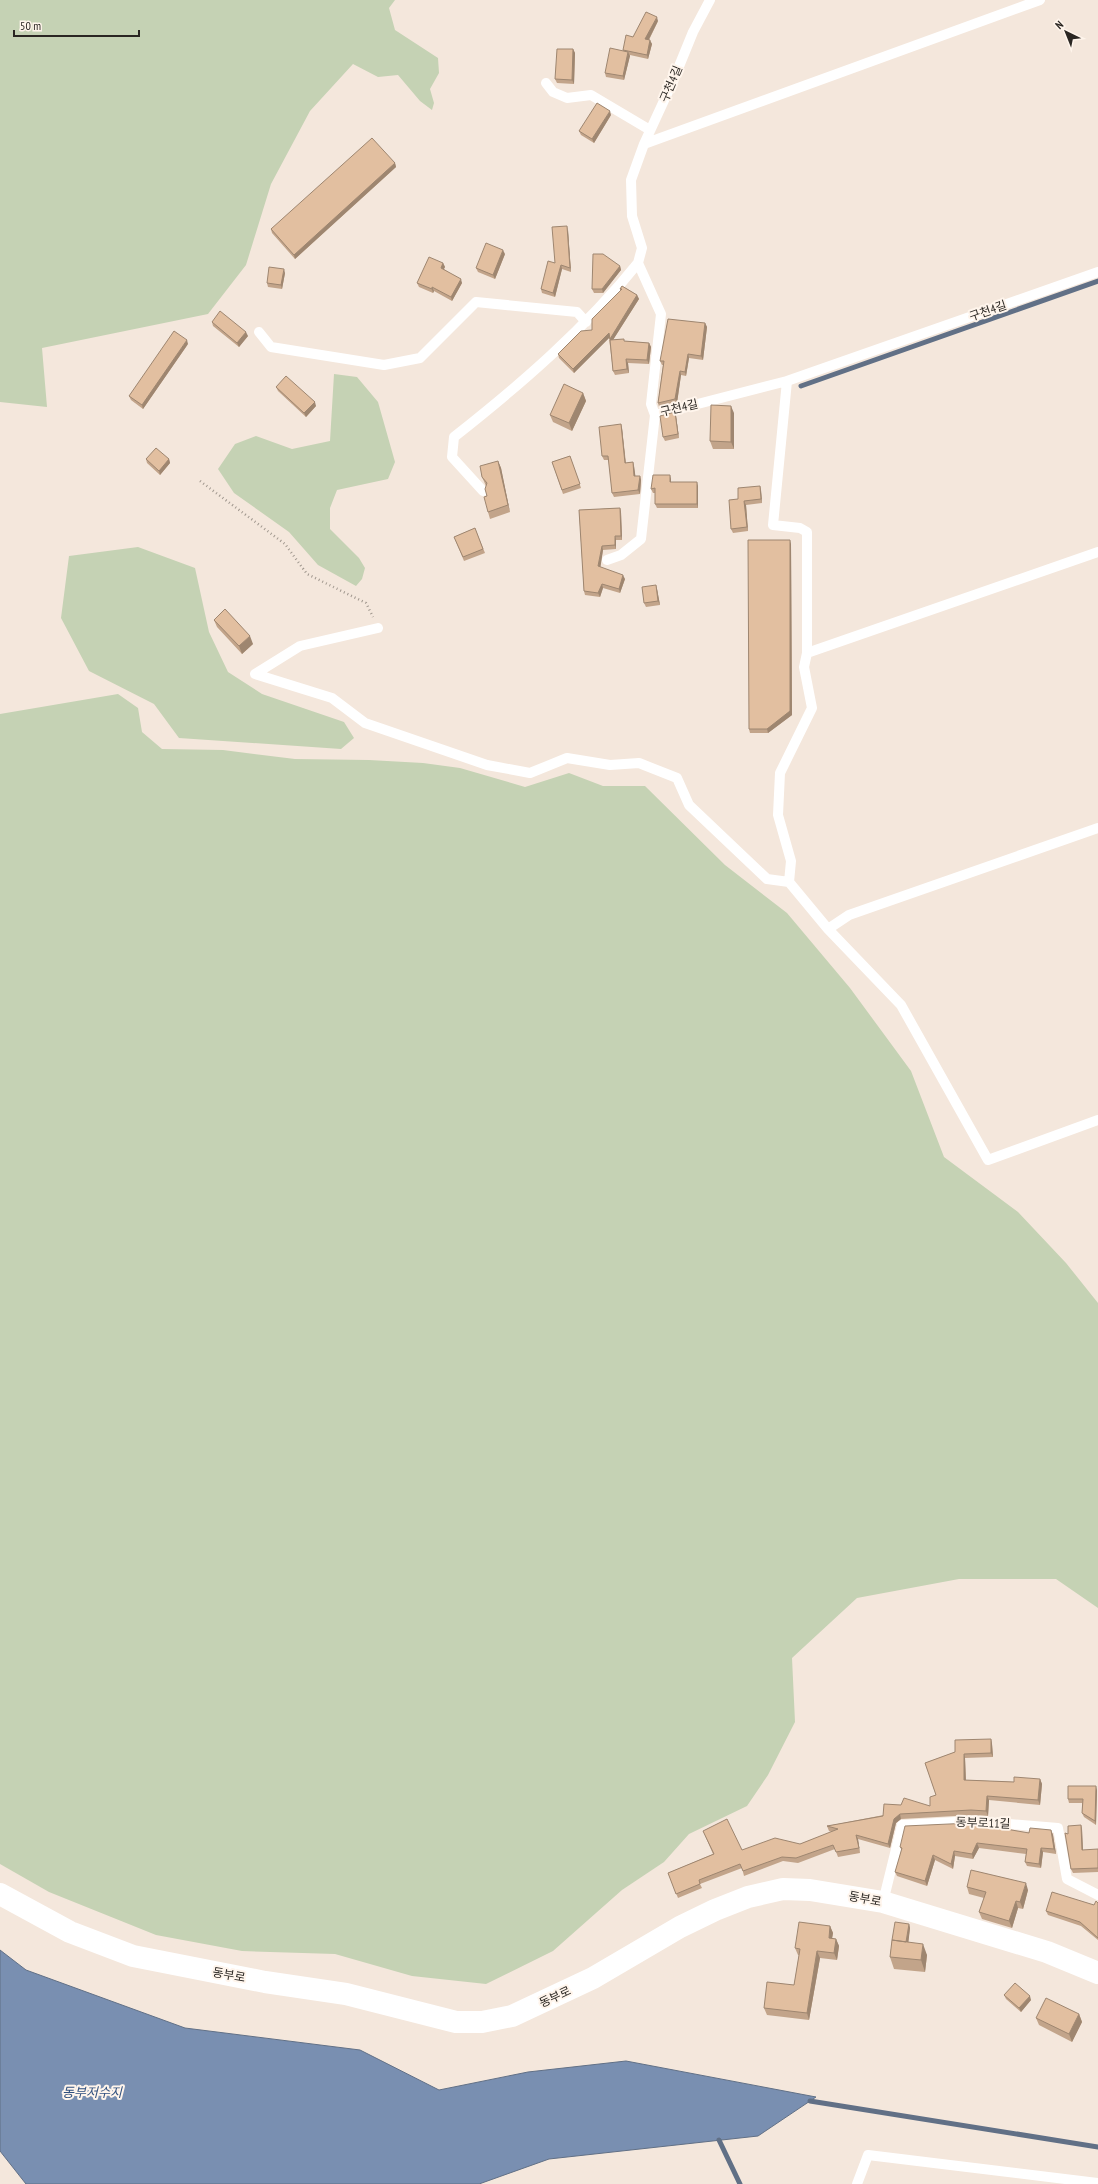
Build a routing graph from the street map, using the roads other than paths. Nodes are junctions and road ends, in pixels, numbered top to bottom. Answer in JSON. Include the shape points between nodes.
{"nodes":[{"id":1,"x":710,"y":0,"type":"edge"},
{"id":2,"x":1040,"y":0,"type":"edge"},
{"id":3,"x":546,"y":82,"type":"dead end"},
{"id":4,"x":650,"y":130,"type":"junction"},
{"id":5,"x":644,"y":144,"type":"junction"},
{"id":6,"x":638,"y":263,"type":"junction"},
{"id":7,"x":1098,"y":272,"type":"edge"},
{"id":8,"x":586,"y":322,"type":"junction"},
{"id":9,"x":259,"y":332,"type":"dead end"},
{"id":10,"x":787,"y":381,"type":"junction"},
{"id":11,"x":655,"y":415,"type":"junction"},
{"id":12,"x":484,"y":491,"type":"edge"},
{"id":13,"x":1098,"y":552,"type":"edge"},
{"id":14,"x":607,"y":560,"type":"dead end"},
{"id":15,"x":378,"y":628,"type":"road end"},
{"id":16,"x":807,"y":653,"type":"junction"},
{"id":17,"x":1098,"y":828,"type":"edge"},
{"id":18,"x":789,"y":882,"type":"junction"},
{"id":19,"x":828,"y":929,"type":"junction"},
{"id":20,"x":1098,"y":1120,"type":"edge"},
{"id":21,"x":0,"y":1894,"type":"edge"},
{"id":22,"x":1098,"y":1895,"type":"edge"},
{"id":23,"x":883,"y":1902,"type":"junction"},
{"id":24,"x":1090,"y":1970,"type":"edge"},
{"id":25,"x":1098,"y":1988,"type":"edge"},
{"id":26,"x":1098,"y":2183,"type":"edge"},
{"id":27,"x":857,"y":2184,"type":"edge"}],
"edges":[{"from":1,"to":4,"type":"lane","name":"구천4길","via":[[693,32]]},
{"from":2,"to":5,"type":"lane"},
{"from":3,"to":4,"type":"lane","via":[[553,92],[567,98],[591,95]]},
{"from":4,"to":5,"type":"lane","name":"구천4길"},
{"from":5,"to":6,"type":"lane","name":"구천4길","via":[[631,180],[632,216],[642,248]]},
{"from":6,"to":8,"type":"lane"},
{"from":6,"to":11,"type":"lane","name":"구천4길","via":[[661,314],[651,404]]},
{"from":7,"to":10,"type":"lane","name":"구천4길"},
{"from":8,"to":9,"type":"lane","via":[[577,312],[476,302],[420,358],[384,365],[271,347]]},
{"from":8,"to":12,"type":"lane","via":[[505,396],[454,437],[452,457]]},
{"from":10,"to":11,"type":"lane","name":"구천4길"},
{"from":10,"to":16,"type":"lane","via":[[773,524],[800,528],[807,532]]},
{"from":11,"to":14,"type":"lane","via":[[641,539],[621,555]]},
{"from":13,"to":16,"type":"lane"},
{"from":15,"to":18,"type":"lane","via":[[300,646],[255,674],[332,698],[365,723],[487,765],[530,773],[567,758],[610,766],[639,763],[677,778],[689,805],[761,874],[767,879]]},
{"from":16,"to":18,"type":"lane","via":[[804,667],[812,708],[780,773],[778,815],[791,861]]},
{"from":17,"to":19,"type":"lane","via":[[849,914]]},
{"from":18,"to":19,"type":"lane"},
{"from":19,"to":20,"type":"lane","via":[[901,1005],[988,1160]]},
{"from":21,"to":23,"type":"street","name":"동부로","via":[[70,1932],[133,1956],[266,1982],[346,1994],[456,2022],[482,2022],[512,2016],[593,1978],[680,1927],[748,1897],[783,1889],[810,1890]]},
{"from":22,"to":23,"type":"lane","name":"동부로11길","via":[[1067,1879],[1058,1828],[973,1821],[902,1825]]},
{"from":23,"to":24,"type":"street","name":"동부로","via":[[986,1933]]},
{"from":24,"to":25,"type":"street"},
{"from":26,"to":27,"type":"lane","via":[[868,2155]]}]}
